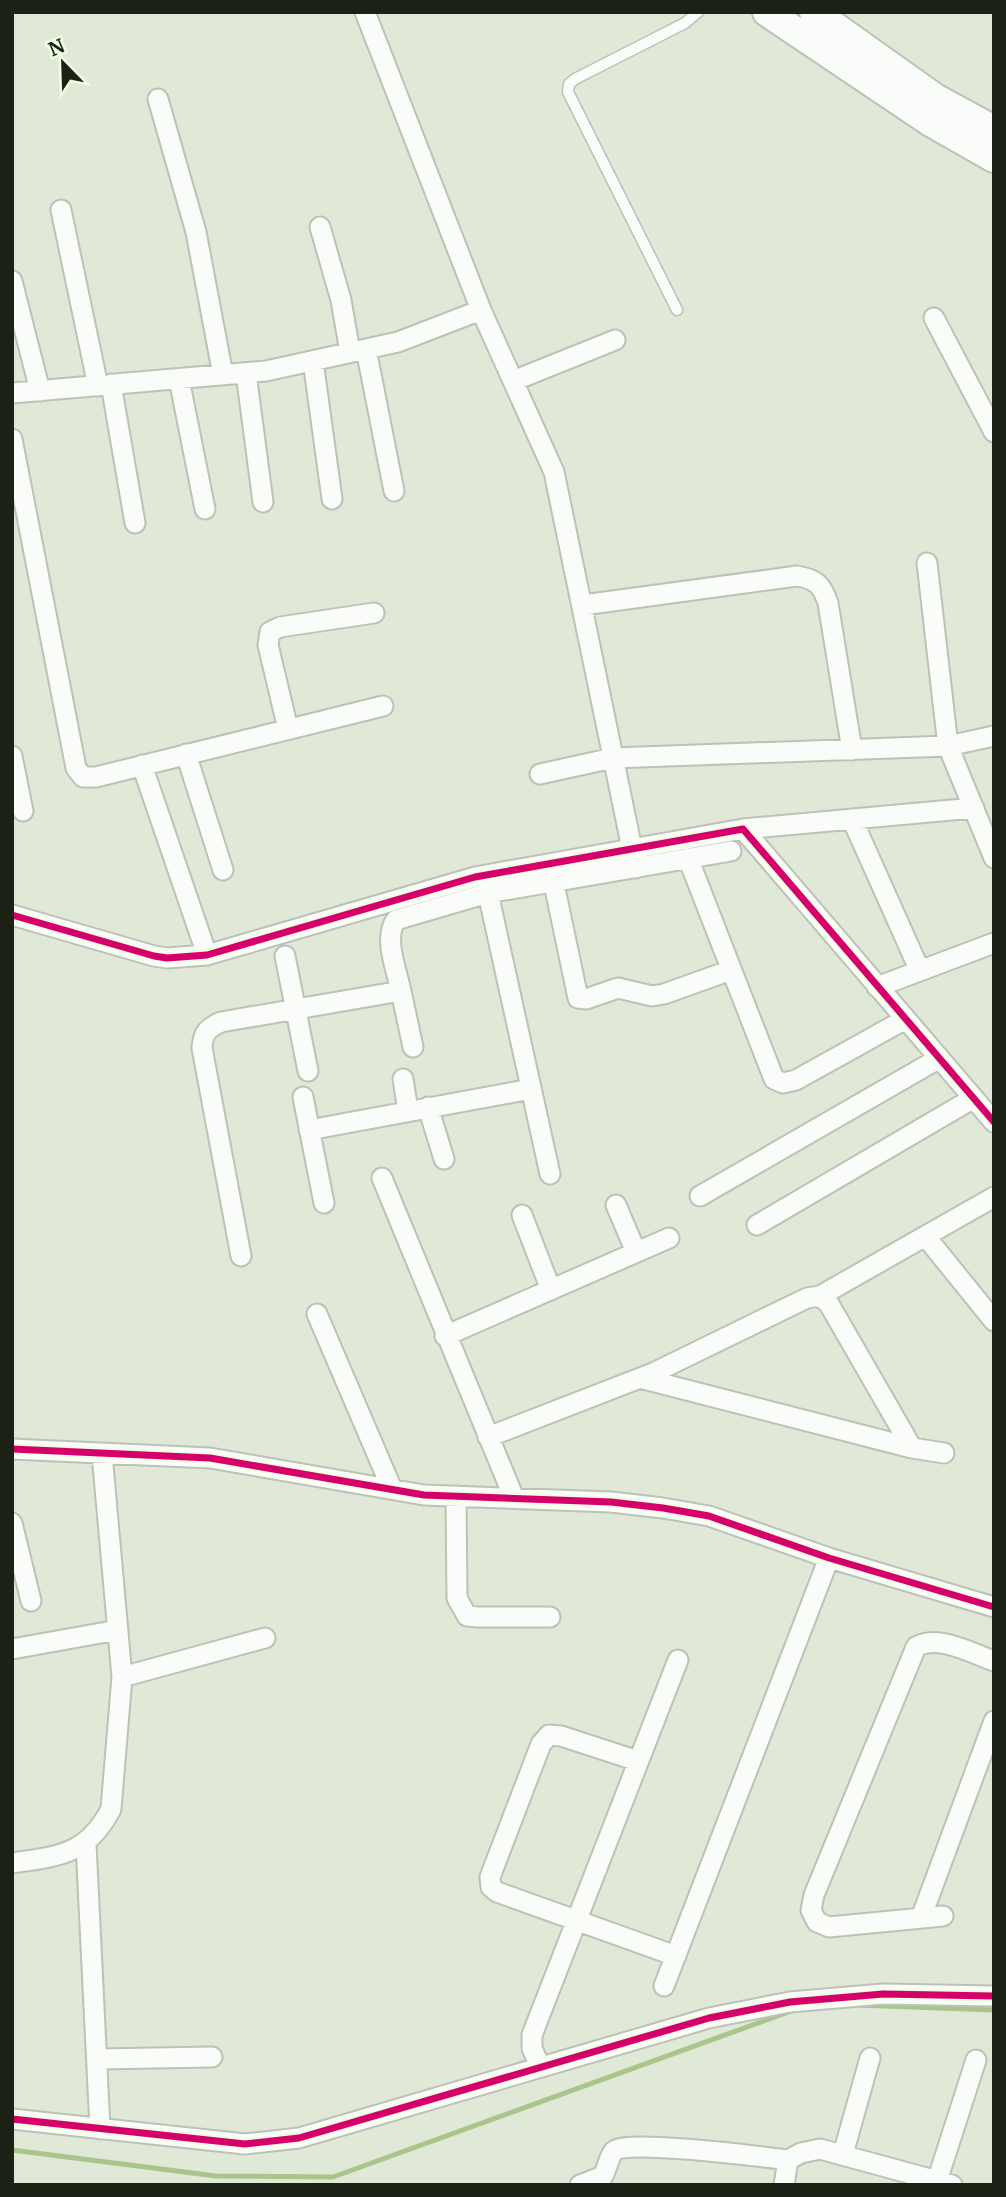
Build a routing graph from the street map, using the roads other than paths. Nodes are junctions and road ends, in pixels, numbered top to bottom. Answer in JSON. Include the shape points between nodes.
{"nodes":[{"id":1,"x":365,"y":12,"type":"edge"},
{"id":2,"x":698,"y":12,"type":"edge"},
{"id":3,"x":768,"y":12,"type":"edge"},
{"id":4,"x":814,"y":12,"type":"edge"},
{"id":5,"x":158,"y":99,"type":"dead end"},
{"id":6,"x":994,"y":130,"type":"edge"},
{"id":7,"x":994,"y":158,"type":"edge"},
{"id":8,"x":61,"y":209,"type":"dead end"},
{"id":9,"x":320,"y":227,"type":"dead end"},
{"id":10,"x":12,"y":281,"type":"edge"},
{"id":11,"x":481,"y":310,"type":"junction"},
{"id":12,"x":677,"y":310,"type":"dead end"},
{"id":13,"x":934,"y":318,"type":"dead end"},
{"id":14,"x":615,"y":340,"type":"dead end"},
{"id":15,"x":358,"y":351,"type":"junction"},
{"id":16,"x":313,"y":361,"type":"junction"},
{"id":17,"x":246,"y":373,"type":"junction"},
{"id":18,"x":223,"y":375,"type":"junction"},
{"id":19,"x":179,"y":379,"type":"junction"},
{"id":20,"x":513,"y":381,"type":"junction"},
{"id":21,"x":105,"y":385,"type":"junction"},
{"id":22,"x":40,"y":391,"type":"junction"},
{"id":23,"x":12,"y":393,"type":"edge"},
{"id":24,"x":994,"y":432,"type":"edge"},
{"id":25,"x":12,"y":439,"type":"edge"},
{"id":26,"x":394,"y":491,"type":"dead end"},
{"id":27,"x":332,"y":499,"type":"dead end"},
{"id":28,"x":263,"y":502,"type":"dead end"},
{"id":29,"x":205,"y":509,"type":"dead end"},
{"id":30,"x":135,"y":523,"type":"dead end"},
{"id":31,"x":927,"y":562,"type":"dead end"},
{"id":32,"x":583,"y":605,"type":"junction"},
{"id":33,"x":374,"y":613,"type":"dead end"},
{"id":34,"x":383,"y":706,"type":"dead end"},
{"id":35,"x":288,"y":729,"type":"junction"},
{"id":36,"x":994,"y":736,"type":"edge"},
{"id":37,"x":948,"y":746,"type":"junction"},
{"id":38,"x":852,"y":750,"type":"junction"},
{"id":39,"x":186,"y":754,"type":"junction"},
{"id":40,"x":12,"y":757,"type":"edge"},
{"id":41,"x":613,"y":758,"type":"junction"},
{"id":42,"x":142,"y":765,"type":"junction"},
{"id":43,"x":540,"y":774,"type":"dead end"},
{"id":44,"x":974,"y":808,"type":"junction"},
{"id":45,"x":23,"y":811,"type":"dead end"},
{"id":46,"x":852,"y":819,"type":"junction"},
{"id":47,"x":743,"y":829,"type":"junction"},
{"id":48,"x":631,"y":848,"type":"junction"},
{"id":49,"x":731,"y":851,"type":"dead end"},
{"id":50,"x":688,"y":858,"type":"junction"},
{"id":51,"x":994,"y":858,"type":"edge"},
{"id":52,"x":636,"y":868,"type":"junction"},
{"id":53,"x":223,"y":870,"type":"dead end"},
{"id":54,"x":554,"y":884,"type":"junction"},
{"id":55,"x":488,"y":893,"type":"junction"},
{"id":56,"x":12,"y":915,"type":"edge"},
{"id":57,"x":994,"y":943,"type":"edge"},
{"id":58,"x":207,"y":955,"type":"junction"},
{"id":59,"x":285,"y":956,"type":"dead end"},
{"id":60,"x":731,"y":970,"type":"junction"},
{"id":61,"x":920,"y":971,"type":"junction"},
{"id":62,"x":877,"y":987,"type":"junction"},
{"id":63,"x":401,"y":991,"type":"junction"},
{"id":64,"x":295,"y":1009,"type":"junction"},
{"id":65,"x":904,"y":1020,"type":"junction"},
{"id":66,"x":414,"y":1047,"type":"dead end"},
{"id":67,"x":938,"y":1059,"type":"junction"},
{"id":68,"x":308,"y":1071,"type":"dead end"},
{"id":69,"x":403,"y":1079,"type":"dead end"},
{"id":70,"x":531,"y":1088,"type":"junction"},
{"id":71,"x":303,"y":1097,"type":"dead end"},
{"id":72,"x":972,"y":1099,"type":"junction"},
{"id":73,"x":428,"y":1107,"type":"junction"},
{"id":74,"x":408,"y":1111,"type":"junction"},
{"id":75,"x":992,"y":1118,"type":"edge"},
{"id":76,"x":309,"y":1130,"type":"junction"},
{"id":77,"x":444,"y":1159,"type":"dead end"},
{"id":78,"x":550,"y":1174,"type":"dead end"},
{"id":79,"x":382,"y":1178,"type":"dead end"},
{"id":80,"x":700,"y":1196,"type":"dead end"},
{"id":81,"x":324,"y":1203,"type":"dead end"},
{"id":82,"x":991,"y":1203,"type":"edge"},
{"id":83,"x":616,"y":1205,"type":"dead end"},
{"id":84,"x":522,"y":1214,"type":"dead end"},
{"id":85,"x":757,"y":1225,"type":"dead end"},
{"id":86,"x":926,"y":1237,"type":"junction"},
{"id":87,"x":668,"y":1238,"type":"dead end"},
{"id":88,"x":636,"y":1252,"type":"junction"},
{"id":89,"x":241,"y":1256,"type":"dead end"},
{"id":90,"x":551,"y":1290,"type":"junction"},
{"id":91,"x":820,"y":1296,"type":"junction"},
{"id":92,"x":317,"y":1314,"type":"dead end"},
{"id":93,"x":994,"y":1321,"type":"edge"},
{"id":94,"x":446,"y":1336,"type":"junction"},
{"id":95,"x":640,"y":1378,"type":"junction"},
{"id":96,"x":488,"y":1437,"type":"junction"},
{"id":97,"x":912,"y":1448,"type":"junction"},
{"id":98,"x":12,"y":1449,"type":"edge"},
{"id":99,"x":944,"y":1453,"type":"dead end"},
{"id":100,"x":102,"y":1454,"type":"junction"},
{"id":101,"x":392,"y":1489,"type":"junction"},
{"id":102,"x":456,"y":1496,"type":"junction"},
{"id":103,"x":514,"y":1498,"type":"junction"},
{"id":104,"x":12,"y":1523,"type":"edge"},
{"id":105,"x":829,"y":1558,"type":"junction"},
{"id":106,"x":31,"y":1601,"type":"dead end"},
{"id":107,"x":994,"y":1607,"type":"edge"},
{"id":108,"x":550,"y":1617,"type":"dead end"},
{"id":109,"x":118,"y":1630,"type":"junction"},
{"id":110,"x":265,"y":1638,"type":"dead end"},
{"id":111,"x":12,"y":1649,"type":"edge"},
{"id":112,"x":678,"y":1660,"type":"dead end"},
{"id":113,"x":994,"y":1661,"type":"edge"},
{"id":114,"x":122,"y":1678,"type":"junction"},
{"id":115,"x":994,"y":1721,"type":"edge"},
{"id":116,"x":638,"y":1761,"type":"junction"},
{"id":117,"x":86,"y":1844,"type":"junction"},
{"id":118,"x":12,"y":1863,"type":"edge"},
{"id":119,"x":943,"y":1916,"type":"dead end"},
{"id":120,"x":921,"y":1918,"type":"junction"},
{"id":121,"x":576,"y":1919,"type":"junction"},
{"id":122,"x":676,"y":1956,"type":"junction"},
{"id":123,"x":664,"y":1986,"type":"dead end"},
{"id":124,"x":994,"y":1996,"type":"edge"},
{"id":125,"x":212,"y":2057,"type":"dead end"},
{"id":126,"x":870,"y":2058,"type":"dead end"},
{"id":127,"x":97,"y":2059,"type":"junction"},
{"id":128,"x":976,"y":2060,"type":"dead end"},
{"id":129,"x":540,"y":2067,"type":"junction"},
{"id":130,"x":12,"y":2119,"type":"edge"},
{"id":131,"x":100,"y":2129,"type":"junction"},
{"id":132,"x":843,"y":2154,"type":"junction"},
{"id":133,"x":788,"y":2160,"type":"junction"},
{"id":134,"x":944,"y":2183,"type":"edge"},
{"id":135,"x":580,"y":2185,"type":"edge"},
{"id":136,"x":785,"y":2185,"type":"edge"}],
"edges":[{"from":1,"to":11,"type":"street"},
{"from":2,"to":12,"type":"lane","via":[[575,79],[568,92]]},
{"from":3,"to":7,"type":"street","via":[[929,121]]},
{"from":4,"to":6,"type":"street","via":[[935,97]]},
{"from":5,"to":18,"type":"street","via":[[196,232]]},
{"from":8,"to":21,"type":"street"},
{"from":9,"to":15,"type":"street"},
{"from":10,"to":22,"type":"street"},
{"from":11,"to":15,"type":"street","via":[[398,342]]},
{"from":11,"to":20,"type":"street"},
{"from":13,"to":24,"type":"street"},
{"from":14,"to":20,"type":"street"},
{"from":15,"to":16,"type":"street"},
{"from":15,"to":26,"type":"street"},
{"from":16,"to":17,"type":"street"},
{"from":16,"to":27,"type":"street"},
{"from":17,"to":18,"type":"street"},
{"from":17,"to":28,"type":"street"},
{"from":18,"to":19,"type":"street"},
{"from":19,"to":21,"type":"street"},
{"from":19,"to":29,"type":"street"},
{"from":20,"to":32,"type":"street","via":[[554,472]]},
{"from":21,"to":22,"type":"street"},
{"from":21,"to":30,"type":"street"},
{"from":22,"to":23,"type":"street"},
{"from":25,"to":42,"type":"street","via":[[76,768],[83,777],[96,777]]},
{"from":31,"to":37,"type":"street"},
{"from":32,"to":38,"type":"street","via":[[797,576],[813,578],[828,603]]},
{"from":32,"to":41,"type":"street"},
{"from":33,"to":35,"type":"street","via":[[270,632],[268,645]]},
{"from":34,"to":35,"type":"street"},
{"from":35,"to":39,"type":"street"},
{"from":36,"to":37,"type":"street"},
{"from":37,"to":38,"type":"street"},
{"from":37,"to":44,"type":"street"},
{"from":38,"to":41,"type":"street"},
{"from":39,"to":42,"type":"street"},
{"from":39,"to":53,"type":"street"},
{"from":40,"to":45,"type":"street"},
{"from":41,"to":43,"type":"street"},
{"from":41,"to":48,"type":"street"},
{"from":42,"to":58,"type":"street"},
{"from":44,"to":46,"type":"street"},
{"from":44,"to":51,"type":"street"},
{"from":46,"to":47,"type":"street"},
{"from":46,"to":61,"type":"street"},
{"from":47,"to":48,"type":"street"},
{"from":47,"to":62,"type":"street"},
{"from":48,"to":52,"type":"street"},
{"from":48,"to":58,"type":"street","via":[[475,877]]},
{"from":49,"to":50,"type":"street"},
{"from":50,"to":52,"type":"street"},
{"from":50,"to":60,"type":"street"},
{"from":52,"to":54,"type":"street"},
{"from":54,"to":55,"type":"street"},
{"from":54,"to":60,"type":"street","via":[[578,998],[618,988],[652,996],[664,994]]},
{"from":55,"to":63,"type":"street","via":[[396,920],[390,937]]},
{"from":55,"to":70,"type":"street"},
{"from":56,"to":58,"type":"street","via":[[167,958]]},
{"from":57,"to":61,"type":"street"},
{"from":59,"to":64,"type":"street"},
{"from":60,"to":65,"type":"street","via":[[768,1070],[783,1083]]},
{"from":61,"to":62,"type":"street"},
{"from":62,"to":65,"type":"street"},
{"from":63,"to":64,"type":"street"},
{"from":63,"to":66,"type":"street"},
{"from":64,"to":68,"type":"street"},
{"from":64,"to":89,"type":"street","via":[[221,1022],[202,1037]]},
{"from":65,"to":67,"type":"street"},
{"from":67,"to":72,"type":"street"},
{"from":67,"to":80,"type":"street"},
{"from":69,"to":74,"type":"street"},
{"from":70,"to":73,"type":"street"},
{"from":70,"to":78,"type":"street"},
{"from":71,"to":76,"type":"street"},
{"from":72,"to":75,"type":"street"},
{"from":72,"to":85,"type":"street"},
{"from":73,"to":74,"type":"street"},
{"from":73,"to":77,"type":"street"},
{"from":74,"to":76,"type":"street"},
{"from":76,"to":81,"type":"street"},
{"from":79,"to":94,"type":"street"},
{"from":82,"to":86,"type":"street"},
{"from":83,"to":88,"type":"street"},
{"from":84,"to":90,"type":"street"},
{"from":86,"to":91,"type":"street"},
{"from":86,"to":93,"type":"street"},
{"from":87,"to":88,"type":"street"},
{"from":88,"to":90,"type":"street"},
{"from":90,"to":94,"type":"street"},
{"from":91,"to":95,"type":"street","via":[[807,1298]]},
{"from":91,"to":97,"type":"street","via":[[829,1304]]},
{"from":92,"to":101,"type":"street"},
{"from":94,"to":96,"type":"street"},
{"from":95,"to":96,"type":"street"},
{"from":95,"to":97,"type":"street"},
{"from":96,"to":103,"type":"street"},
{"from":97,"to":99,"type":"street"},
{"from":98,"to":100,"type":"street"},
{"from":100,"to":101,"type":"street","via":[[210,1458]]},
{"from":100,"to":109,"type":"street"},
{"from":101,"to":102,"type":"street"},
{"from":102,"to":103,"type":"street"},
{"from":102,"to":108,"type":"street","via":[[460,1608],[467,1616]]},
{"from":103,"to":105,"type":"street","via":[[611,1502],[709,1516]]},
{"from":104,"to":106,"type":"street"},
{"from":105,"to":107,"type":"street"},
{"from":105,"to":122,"type":"street"},
{"from":109,"to":111,"type":"street"},
{"from":109,"to":114,"type":"street"},
{"from":110,"to":114,"type":"street"},
{"from":112,"to":116,"type":"street"},
{"from":113,"to":120,"type":"street","via":[[937,1642],[925,1641],[916,1647],[811,1910],[817,1922],[829,1927]]},
{"from":114,"to":117,"type":"street","via":[[111,1809]]},
{"from":115,"to":120,"type":"street"},
{"from":116,"to":121,"type":"street"},
{"from":116,"to":121,"type":"street","via":[[561,1736],[549,1735],[541,1744],[490,1877],[491,1887]]},
{"from":117,"to":118,"type":"street","via":[[61,1856]]},
{"from":117,"to":127,"type":"street"},
{"from":119,"to":120,"type":"street"},
{"from":121,"to":122,"type":"street"},
{"from":121,"to":129,"type":"street","via":[[532,2035]]},
{"from":122,"to":123,"type":"street"},
{"from":124,"to":129,"type":"street","via":[[883,1994],[790,2002],[709,2018]]},
{"from":125,"to":127,"type":"street"},
{"from":126,"to":132,"type":"street"},
{"from":127,"to":131,"type":"street"},
{"from":128,"to":134,"type":"street"},
{"from":129,"to":131,"type":"street","via":[[268,2144]]},
{"from":130,"to":131,"type":"street"},
{"from":132,"to":133,"type":"street","via":[[820,2149]]},
{"from":132,"to":134,"type":"street"},
{"from":133,"to":135,"type":"street","via":[[649,2146],[618,2148],[603,2176]]},
{"from":133,"to":136,"type":"street"}]}
